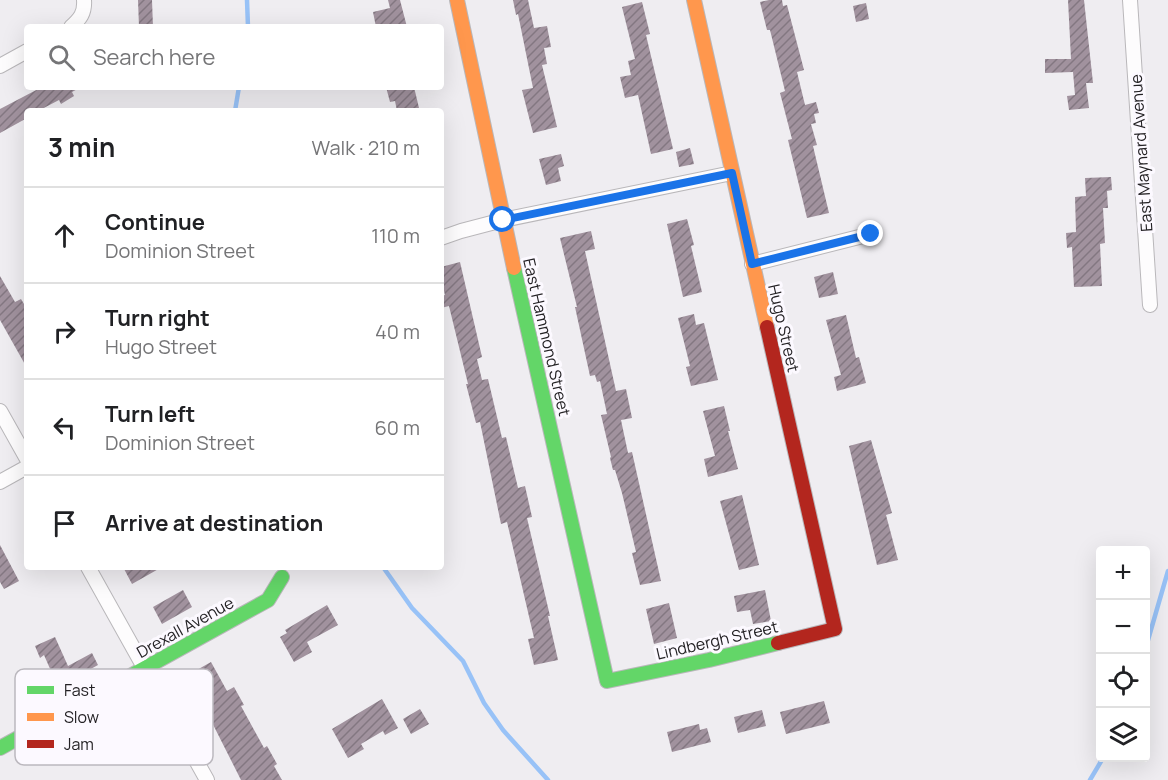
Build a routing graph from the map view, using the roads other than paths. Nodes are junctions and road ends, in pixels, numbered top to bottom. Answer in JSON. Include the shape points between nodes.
{"nodes":[{"id":1,"x":456,"y":0,"type":"edge"},
{"id":2,"x":694,"y":0,"type":"edge"},
{"id":3,"x":1130,"y":0,"type":"edge"},
{"id":4,"x":85,"y":4,"type":"edge"},
{"id":5,"x":74,"y":24,"type":"edge"},
{"id":6,"x":24,"y":53,"type":"edge"},
{"id":7,"x":0,"y":66,"type":"edge"},
{"id":8,"x":732,"y":173,"type":"junction"},
{"id":9,"x":503,"y":220,"type":"junction"},
{"id":10,"x":871,"y":234,"type":"dead end"},
{"id":11,"x":444,"y":237,"type":"edge"},
{"id":12,"x":752,"y":264,"type":"junction"},
{"id":13,"x":1150,"y":306,"type":"dead end"},
{"id":14,"x":0,"y":411,"type":"edge"},
{"id":15,"x":24,"y":454,"type":"edge"},
{"id":16,"x":24,"y":469,"type":"edge"},
{"id":17,"x":0,"y":482,"type":"edge"},
{"id":18,"x":90,"y":570,"type":"edge"},
{"id":19,"x":282,"y":578,"type":"dead end"},
{"id":20,"x":835,"y":629,"type":"joint"},
{"id":21,"x":145,"y":668,"type":"joint"},
{"id":22,"x":607,"y":681,"type":"joint"},
{"id":23,"x":15,"y":740,"type":"edge"},
{"id":24,"x":0,"y":748,"type":"edge"},
{"id":25,"x":199,"y":765,"type":"edge"},
{"id":26,"x":207,"y":780,"type":"edge"}],
"edges":[{"from":1,"to":9,"type":"street","name":"East Hammond Street"},
{"from":2,"to":8,"type":"street","name":"Hugo Street"},
{"from":3,"to":13,"type":"street","name":"East Maynard Avenue"},
{"from":4,"to":5,"type":"street","via":[[81,18]]},
{"from":6,"to":7,"type":"street"},
{"from":8,"to":9,"type":"street"},
{"from":8,"to":12,"type":"street","name":"Hugo Street"},
{"from":9,"to":11,"type":"street"},
{"from":9,"to":22,"type":"street","name":"East Hammond Street"},
{"from":10,"to":12,"type":"street"},
{"from":12,"to":20,"type":"street","name":"Hugo Street"},
{"from":14,"to":15,"type":"street"},
{"from":16,"to":17,"type":"street"},
{"from":18,"to":21,"type":"street"},
{"from":19,"to":21,"type":"street","name":"Drexall Avenue","via":[[268,600]]},
{"from":20,"to":22,"type":"street","name":"Lindbergh Street"},
{"from":23,"to":24,"type":"street","name":"Drexall Avenue"},
{"from":25,"to":26,"type":"street"}]}
